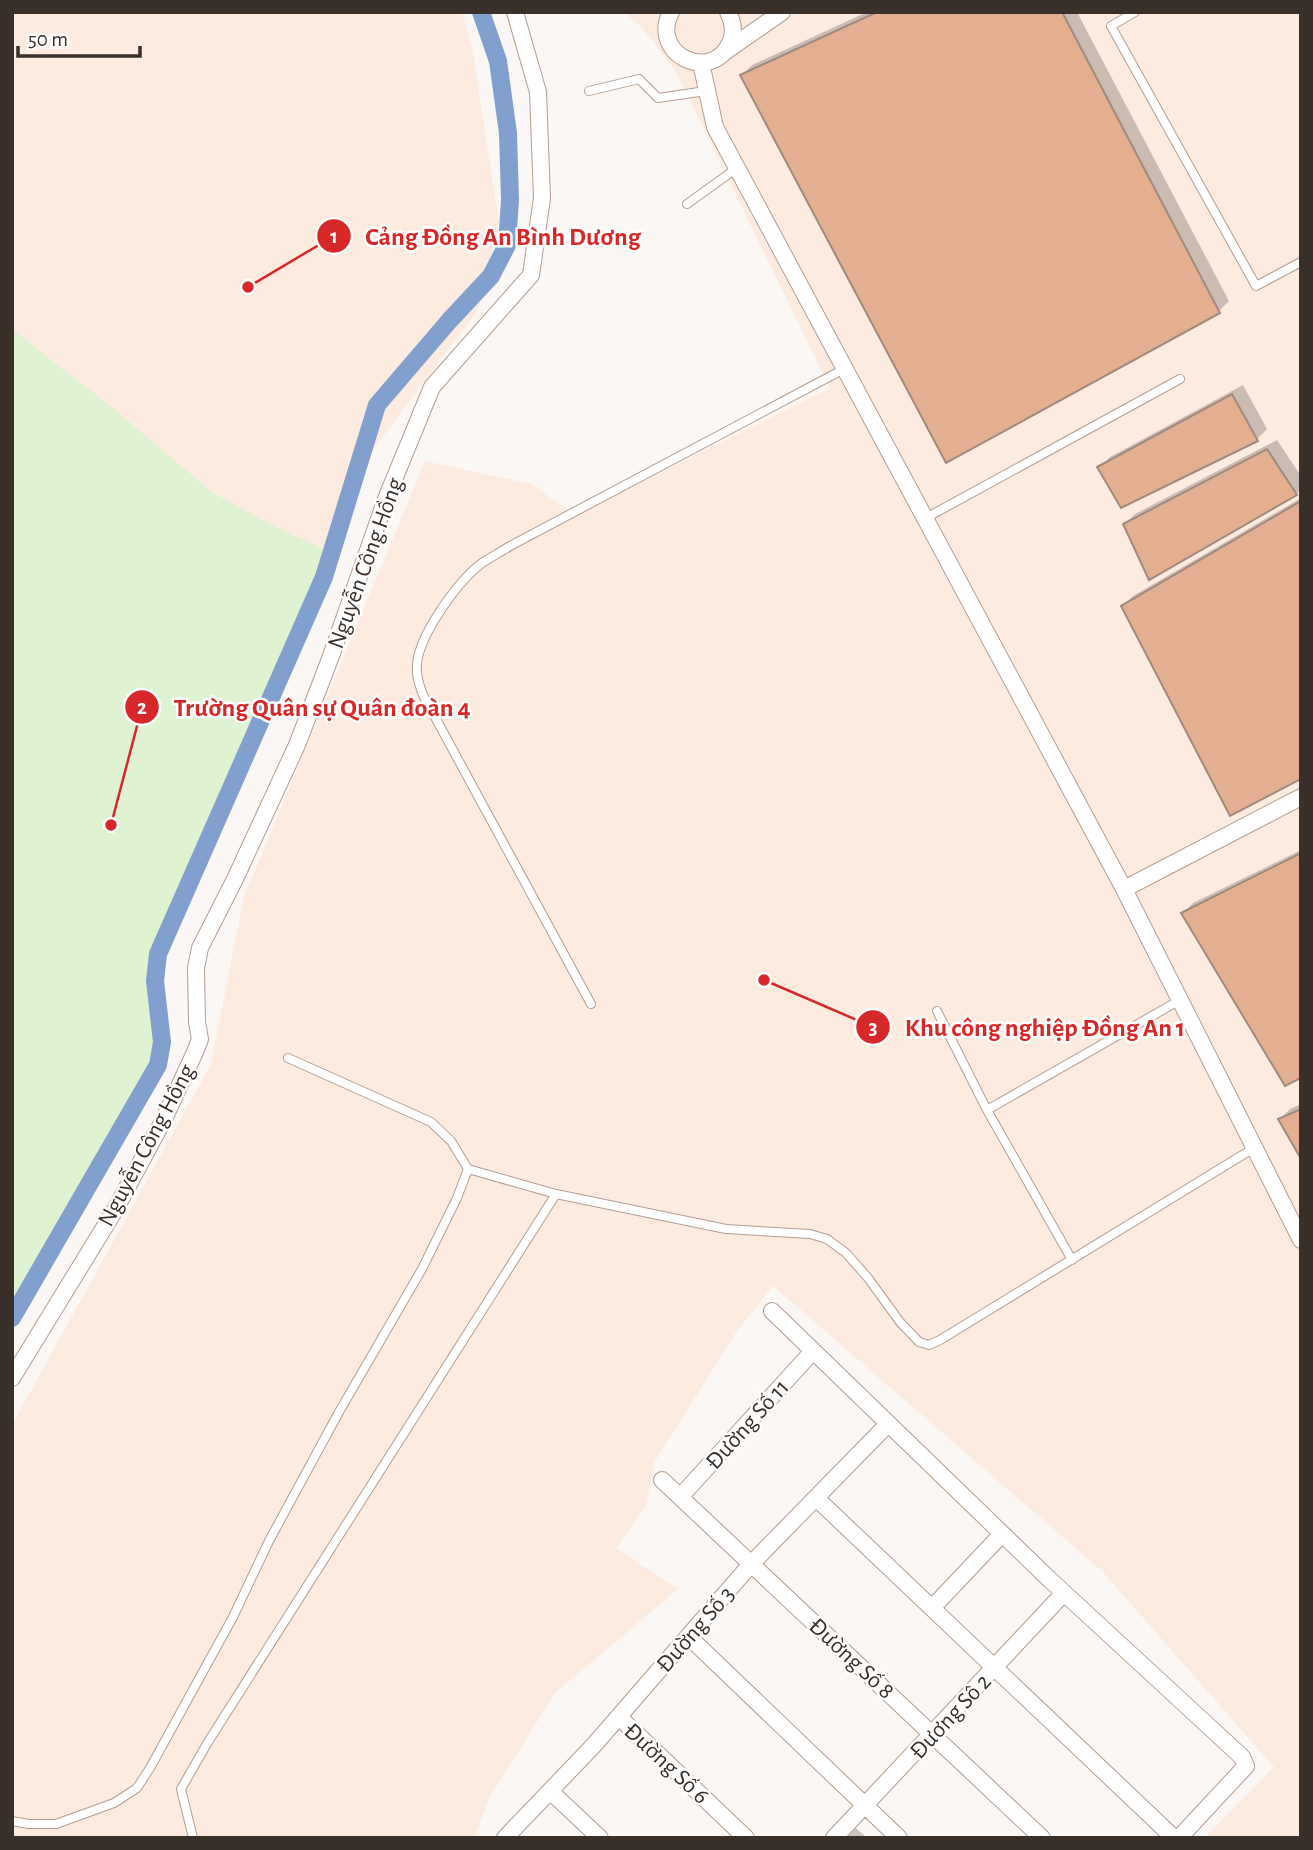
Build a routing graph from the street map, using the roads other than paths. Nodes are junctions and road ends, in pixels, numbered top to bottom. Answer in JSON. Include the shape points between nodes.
{"nodes":[{"id":1,"x":515,"y":12,"type":"edge"},
{"id":2,"x":728,"y":12,"type":"edge"},
{"id":3,"x":782,"y":12,"type":"edge"},
{"id":4,"x":1135,"y":12,"type":"edge"},
{"id":5,"x":668,"y":13,"type":"edge"},
{"id":6,"x":726,"y":51,"type":"junction"},
{"id":7,"x":701,"y":63,"type":"junction"},
{"id":8,"x":589,"y":91,"type":"dead end"},
{"id":9,"x":706,"y":91,"type":"junction"},
{"id":10,"x":737,"y":168,"type":"junction"},
{"id":11,"x":687,"y":204,"type":"dead end"},
{"id":12,"x":1301,"y":262,"type":"edge"},
{"id":13,"x":844,"y":369,"type":"junction"},
{"id":14,"x":1180,"y":379,"type":"dead end"},
{"id":15,"x":924,"y":519,"type":"junction"},
{"id":16,"x":1301,"y":797,"type":"edge"},
{"id":17,"x":1124,"y":889,"type":"junction"},
{"id":18,"x":1180,"y":1000,"type":"junction"},
{"id":19,"x":592,"y":1004,"type":"dead end"},
{"id":20,"x":937,"y":1011,"type":"dead end"},
{"id":21,"x":288,"y":1058,"type":"dead end"},
{"id":22,"x":987,"y":1110,"type":"junction"},
{"id":23,"x":1254,"y":1148,"type":"junction"},
{"id":24,"x":468,"y":1169,"type":"junction"},
{"id":25,"x":556,"y":1194,"type":"junction"},
{"id":26,"x":1301,"y":1240,"type":"edge"},
{"id":27,"x":1072,"y":1259,"type":"junction"},
{"id":28,"x":772,"y":1311,"type":"dead end"},
{"id":29,"x":813,"y":1351,"type":"junction"},
{"id":30,"x":12,"y":1378,"type":"edge"},
{"id":31,"x":888,"y":1424,"type":"junction"},
{"id":32,"x":662,"y":1480,"type":"dead end"},
{"id":33,"x":681,"y":1496,"type":"junction"},
{"id":34,"x":816,"y":1498,"type":"junction"},
{"id":35,"x":1002,"y":1534,"type":"junction"},
{"id":36,"x":752,"y":1563,"type":"junction"},
{"id":37,"x":1064,"y":1593,"type":"junction"},
{"id":38,"x":932,"y":1608,"type":"junction"},
{"id":39,"x":689,"y":1637,"type":"junction"},
{"id":40,"x":995,"y":1667,"type":"junction"},
{"id":41,"x":619,"y":1717,"type":"junction"},
{"id":42,"x":933,"y":1734,"type":"junction"},
{"id":43,"x":550,"y":1791,"type":"junction"},
{"id":44,"x":866,"y":1806,"type":"junction"},
{"id":45,"x":12,"y":1821,"type":"edge"},
{"id":46,"x":193,"y":1838,"type":"edge"},
{"id":47,"x":505,"y":1838,"type":"edge"},
{"id":48,"x":600,"y":1838,"type":"edge"},
{"id":49,"x":747,"y":1838,"type":"edge"},
{"id":50,"x":834,"y":1838,"type":"edge"},
{"id":51,"x":899,"y":1838,"type":"edge"},
{"id":52,"x":1042,"y":1838,"type":"edge"},
{"id":53,"x":1174,"y":1838,"type":"edge"},
{"id":54,"x":1179,"y":1838,"type":"edge"}],
"edges":[{"from":1,"to":30,"type":"street","name":"Nguyễn Công Hồng","via":[[538,92],[542,198],[531,275],[432,387],[386,499],[297,745],[200,948],[196,968],[200,1039],[195,1052],[115,1210]]},
{"from":2,"to":6,"type":"street","via":[[733,30]]},
{"from":3,"to":6,"type":"street"},
{"from":4,"to":12,"type":"lane","via":[[1111,26],[1256,286]]},
{"from":5,"to":7,"type":"street","via":[[667,38],[672,49],[690,62]]},
{"from":6,"to":7,"type":"street"},
{"from":7,"to":9,"type":"street"},
{"from":8,"to":9,"type":"lane","via":[[639,79],[658,98]]},
{"from":9,"to":10,"type":"street","via":[[715,127]]},
{"from":10,"to":11,"type":"lane"},
{"from":10,"to":13,"type":"street"},
{"from":13,"to":15,"type":"street"},
{"from":13,"to":19,"type":"lane","via":[[480,564],[434,621],[419,655],[417,679],[422,695]]},
{"from":14,"to":15,"type":"lane"},
{"from":15,"to":17,"type":"street"},
{"from":16,"to":17,"type":"street"},
{"from":17,"to":18,"type":"street"},
{"from":18,"to":22,"type":"lane"},
{"from":18,"to":23,"type":"street"},
{"from":20,"to":22,"type":"lane"},
{"from":21,"to":24,"type":"lane","via":[[431,1122]]},
{"from":22,"to":27,"type":"lane"},
{"from":23,"to":26,"type":"street"},
{"from":23,"to":27,"type":"lane"},
{"from":24,"to":25,"type":"lane"},
{"from":24,"to":45,"type":"lane","via":[[422,1269],[339,1412],[227,1628],[137,1788],[114,1803],[56,1824]]},
{"from":25,"to":27,"type":"lane","via":[[726,1229],[828,1238],[869,1278],[900,1322],[919,1342],[929,1345]]},
{"from":25,"to":46,"type":"lane","via":[[208,1742],[181,1790]]},
{"from":28,"to":29,"type":"street"},
{"from":29,"to":31,"type":"street"},
{"from":29,"to":33,"type":"street","name":"Đường Số 11"},
{"from":31,"to":34,"type":"street","name":"Đường Số 3"},
{"from":31,"to":35,"type":"street"},
{"from":32,"to":33,"type":"street","name":"Đường Số 8"},
{"from":33,"to":36,"type":"street","name":"Đường Số 8"},
{"from":34,"to":36,"type":"street","name":"Đường Số 3"},
{"from":34,"to":38,"type":"street"},
{"from":35,"to":37,"type":"street"},
{"from":35,"to":38,"type":"street"},
{"from":36,"to":39,"type":"street","name":"Đường Số 3"},
{"from":36,"to":42,"type":"street","name":"Đường Số 8"},
{"from":37,"to":40,"type":"street","name":"Đương Sô 2"},
{"from":37,"to":54,"type":"street","via":[[1242,1757],[1246,1766]]},
{"from":38,"to":40,"type":"street"},
{"from":39,"to":41,"type":"street","name":"Đường Số 3"},
{"from":39,"to":44,"type":"street"},
{"from":40,"to":42,"type":"street","name":"Đương Sô 2"},
{"from":40,"to":53,"type":"street"},
{"from":41,"to":43,"type":"street","name":"Đường Số 3"},
{"from":41,"to":49,"type":"street","name":"Đường Số 6"},
{"from":42,"to":44,"type":"street","name":"Đương Sô 2"},
{"from":42,"to":52,"type":"street","name":"Đường Số 8"},
{"from":43,"to":47,"type":"street","name":"Đường Số 3"},
{"from":43,"to":48,"type":"street"},
{"from":44,"to":50,"type":"street","name":"Đương Sô 2"},
{"from":44,"to":51,"type":"street"}]}
